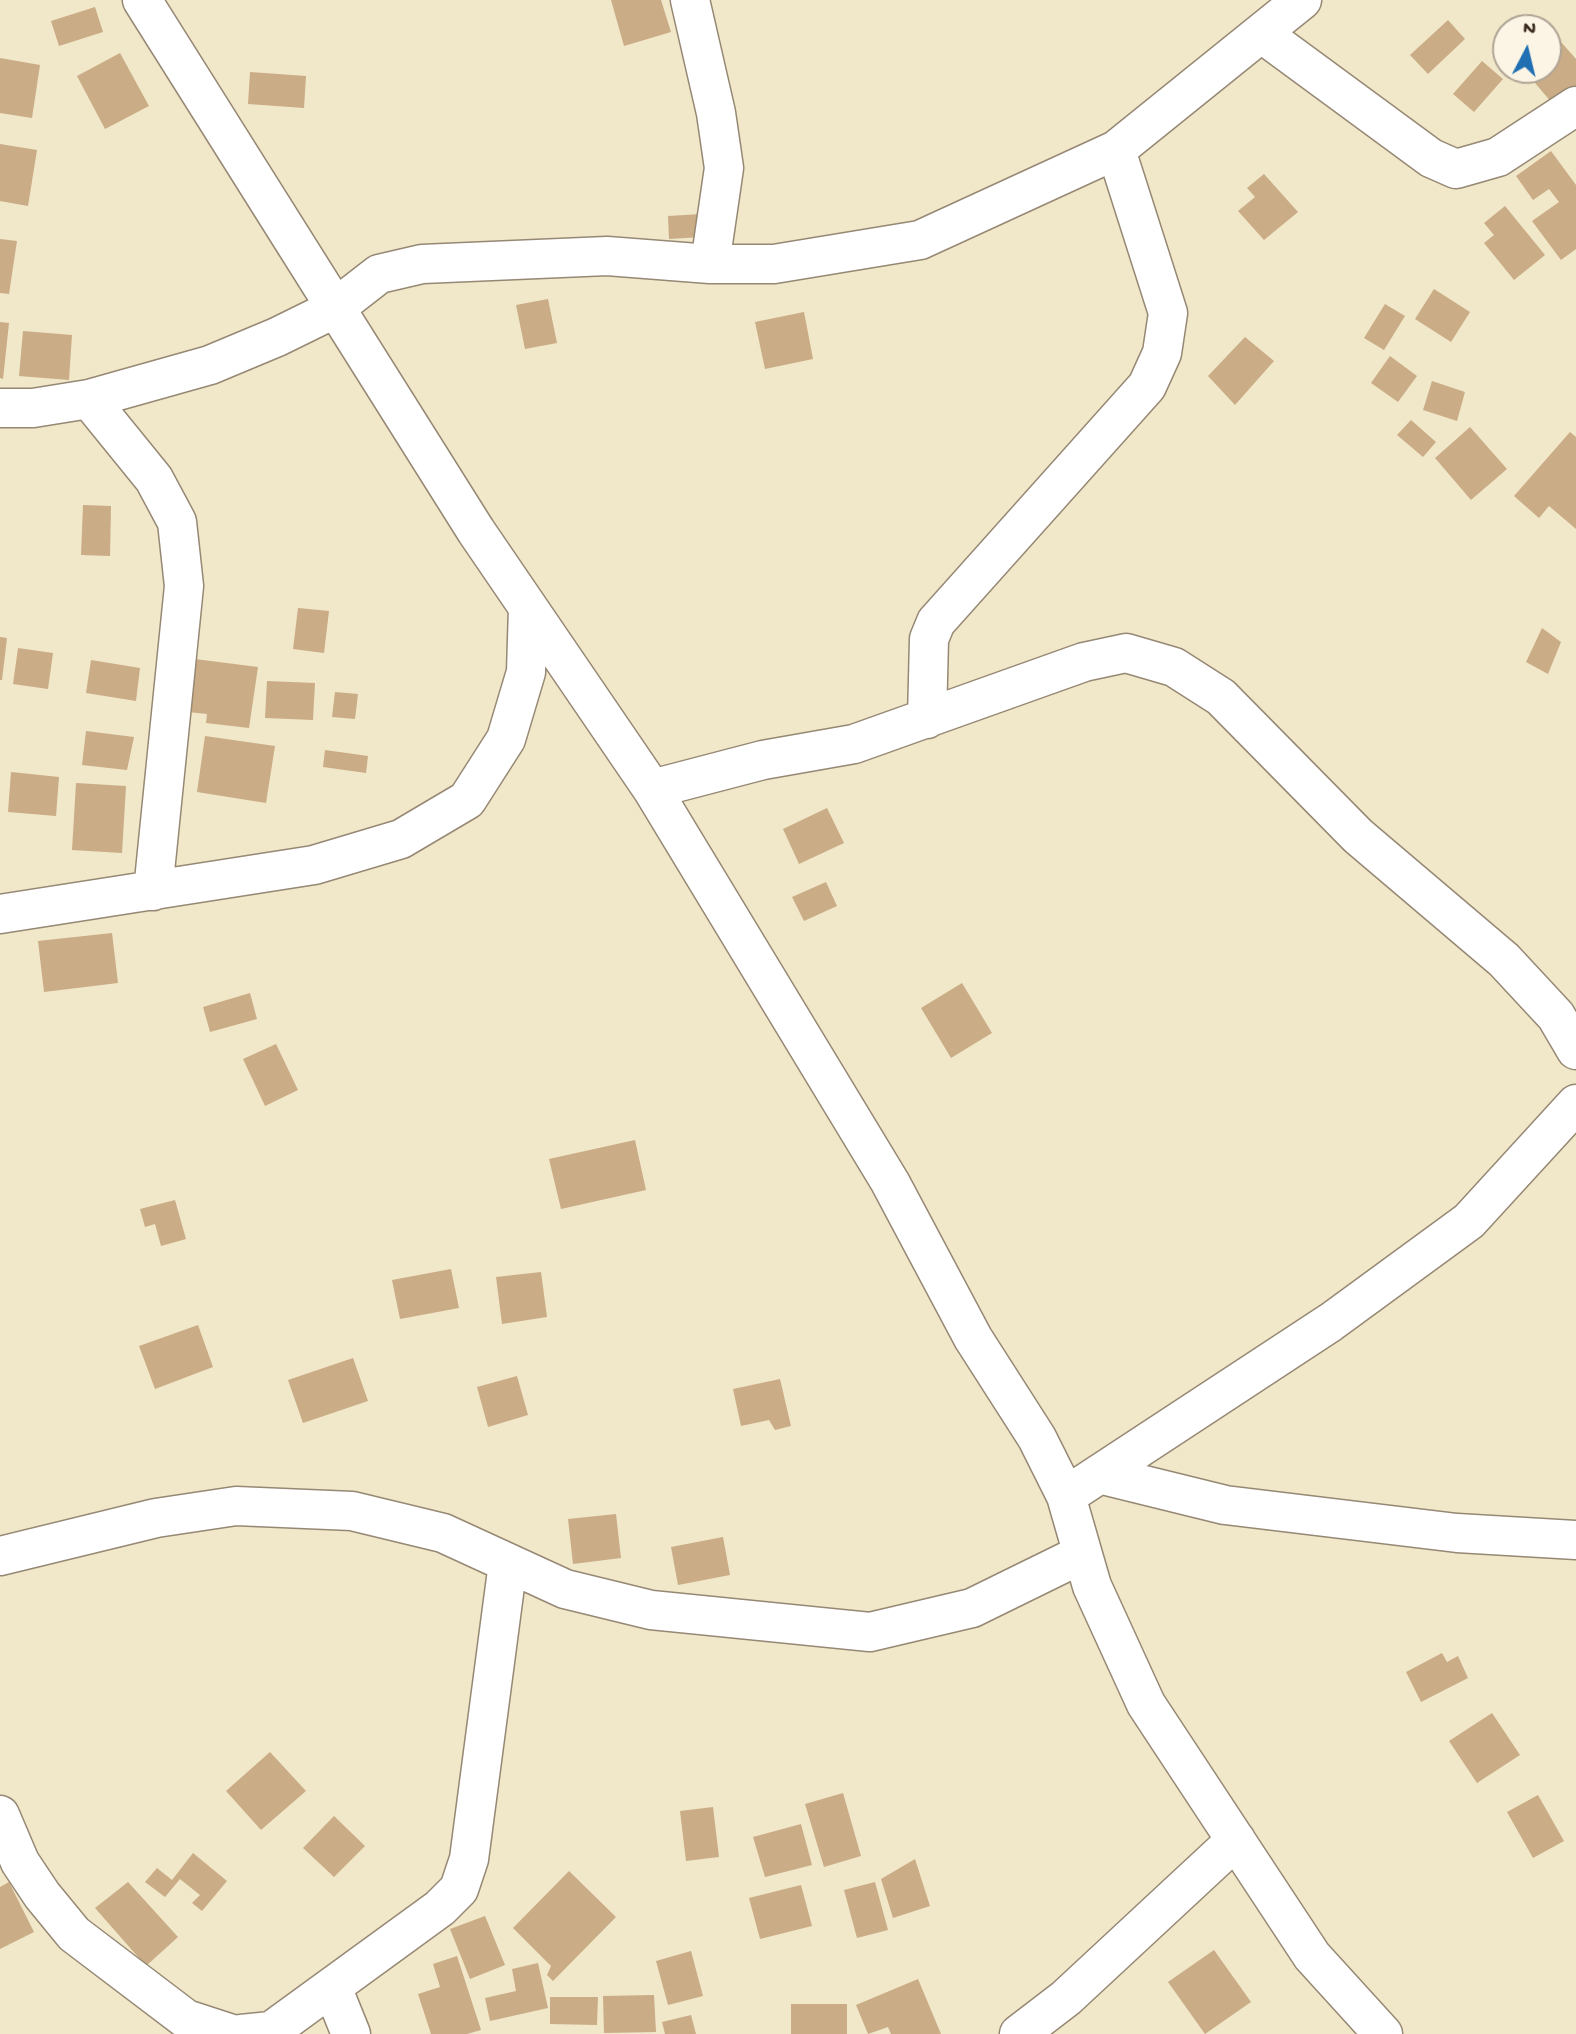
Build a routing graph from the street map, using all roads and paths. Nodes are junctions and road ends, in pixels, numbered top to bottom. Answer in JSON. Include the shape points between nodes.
{"nodes":[{"id":1,"x":142,"y":0,"type":"edge"},
{"id":2,"x":690,"y":0,"type":"edge"},
{"id":3,"x":1302,"y":0,"type":"edge"},
{"id":4,"x":1261,"y":33,"type":"junction"},
{"id":5,"x":1576,"y":106,"type":"edge"},
{"id":6,"x":1116,"y":150,"type":"junction"},
{"id":7,"x":710,"y":264,"type":"junction"},
{"id":8,"x":334,"y":309,"type":"junction"},
{"id":9,"x":89,"y":399,"type":"junction"},
{"id":10,"x":0,"y":408,"type":"edge"},
{"id":11,"x":528,"y":607,"type":"junction"},
{"id":12,"x":927,"y":719,"type":"junction"},
{"id":13,"x":652,"y":789,"type":"junction"},
{"id":14,"x":153,"y":891,"type":"junction"},
{"id":15,"x":0,"y":914,"type":"edge"},
{"id":16,"x":1576,"y":1050,"type":"edge"},
{"id":17,"x":1576,"y":1104,"type":"edge"},
{"id":18,"x":1100,"y":1474,"type":"junction"},
{"id":19,"x":1066,"y":1496,"type":"junction"},
{"id":20,"x":1576,"y":1540,"type":"edge"},
{"id":21,"x":1082,"y":1554,"type":"junction"},
{"id":22,"x":0,"y":1556,"type":"edge"},
{"id":23,"x":508,"y":1563,"type":"junction"},
{"id":24,"x":0,"y":1815,"type":"edge"},
{"id":25,"x":1236,"y":1840,"type":"junction"},
{"id":26,"x":332,"y":1987,"type":"junction"},
{"id":27,"x":232,"y":2034,"type":"edge"},
{"id":28,"x":242,"y":2034,"type":"edge"},
{"id":29,"x":351,"y":2034,"type":"edge"},
{"id":30,"x":1019,"y":2034,"type":"edge"},
{"id":31,"x":1383,"y":2034,"type":"edge"}],
"edges":[{"from":1,"to":8,"type":"street"},
{"from":2,"to":7,"type":"street","via":[[724,168]]},
{"from":3,"to":4,"type":"street"},
{"from":4,"to":5,"type":"street","via":[[1431,158],[1456,169],[1498,157]]},
{"from":4,"to":6,"type":"street"},
{"from":6,"to":7,"type":"street","via":[[920,240],[774,264]]},
{"from":6,"to":12,"type":"street","via":[[1168,313],[1162,353],[1147,386],[936,622],[929,639]]},
{"from":7,"to":8,"type":"street","via":[[607,256],[422,264],[379,274]]},
{"from":8,"to":9,"type":"street","via":[[211,365]]},
{"from":8,"to":11,"type":"street"},
{"from":9,"to":10,"type":"street"},
{"from":9,"to":14,"type":"street","via":[[154,479],[177,522],[184,586]]},
{"from":11,"to":13,"type":"street"},
{"from":11,"to":14,"type":"street","via":[[526,672],[506,739],[467,800],[401,839],[314,865]]},
{"from":12,"to":13,"type":"street","via":[[854,744],[763,760]]},
{"from":12,"to":16,"type":"street","via":[[1084,662],[1126,653],[1174,667],[1221,697],[1358,836],[1504,960],[1556,1016]]},
{"from":13,"to":19,"type":"street","via":[[890,1182],[973,1338],[1037,1438]]},
{"from":14,"to":15,"type":"street"},
{"from":17,"to":18,"type":"street","via":[[1468,1221],[1331,1322]]},
{"from":18,"to":19,"type":"street"},
{"from":18,"to":20,"type":"street","via":[[1225,1505],[1457,1533]]},
{"from":19,"to":21,"type":"street"},
{"from":21,"to":23,"type":"street","via":[[972,1608],[870,1632],[652,1610],[565,1589]]},
{"from":21,"to":25,"type":"street","via":[[1091,1586],[1146,1704]]},
{"from":22,"to":23,"type":"street","via":[[156,1518],[236,1506],[352,1511],[443,1533]]},
{"from":23,"to":26,"type":"street","via":[[469,1859],[459,1888],[440,1908]]},
{"from":24,"to":27,"type":"street","via":[[20,1862],[74,1934],[186,2019]]},
{"from":25,"to":30,"type":"street","via":[[1066,1997]]},
{"from":25,"to":31,"type":"street","via":[[1312,1956]]},
{"from":26,"to":28,"type":"street","via":[[271,2031]]},
{"from":26,"to":29,"type":"street"}]}
